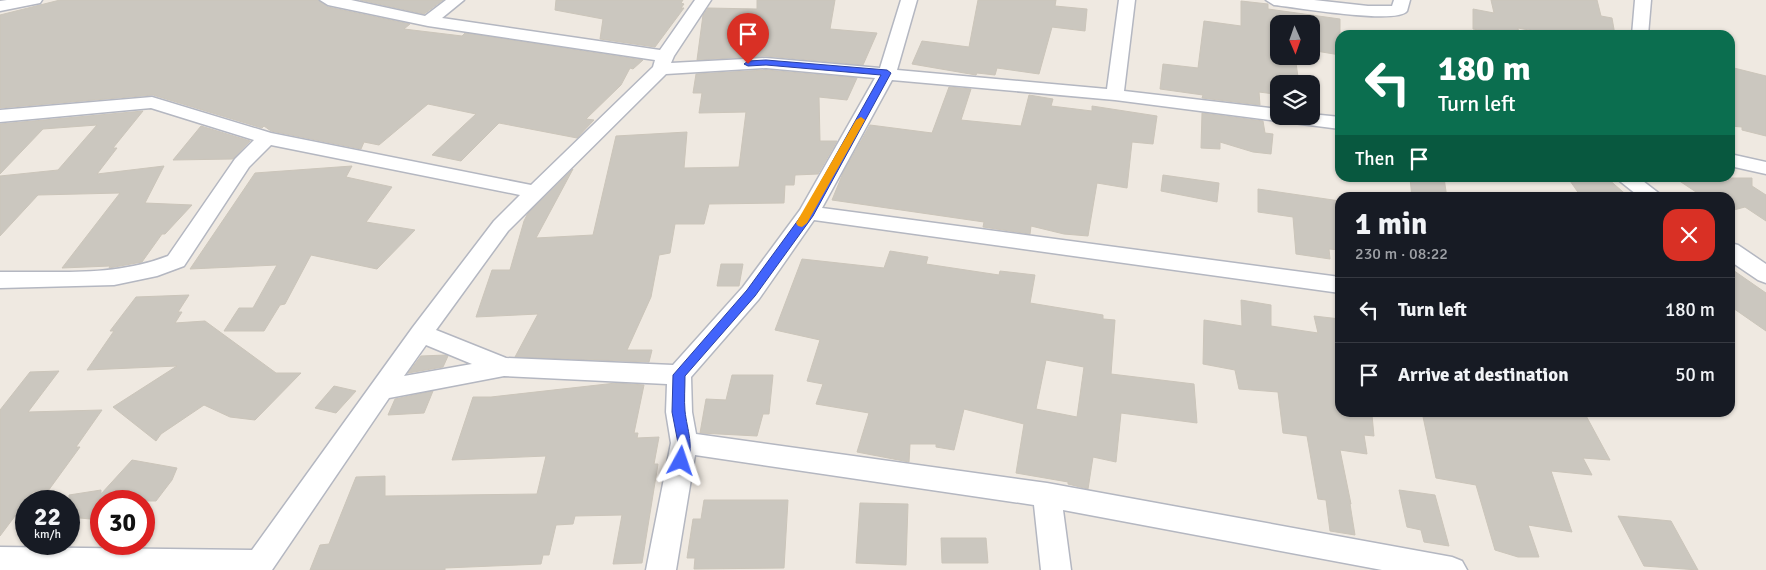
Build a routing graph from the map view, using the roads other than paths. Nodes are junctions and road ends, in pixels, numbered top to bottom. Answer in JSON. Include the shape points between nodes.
{"nodes":[{"id":1,"x":34,"y":0,"type":"edge"},
{"id":2,"x":328,"y":0,"type":"edge"},
{"id":3,"x":456,"y":0,"type":"edge"},
{"id":4,"x":703,"y":0,"type":"edge"},
{"id":5,"x":909,"y":0,"type":"edge"},
{"id":6,"x":1127,"y":0,"type":"edge"},
{"id":7,"x":1274,"y":0,"type":"edge"},
{"id":8,"x":1402,"y":0,"type":"edge"},
{"id":9,"x":1640,"y":1,"type":"edge"},
{"id":10,"x":0,"y":6,"type":"edge"},
{"id":11,"x":428,"y":21,"type":"junction"},
{"id":12,"x":1640,"y":30,"type":"edge"},
{"id":13,"x":663,"y":62,"type":"junction"},
{"id":14,"x":887,"y":73,"type":"junction"},
{"id":15,"x":1115,"y":95,"type":"junction"},
{"id":16,"x":1270,"y":114,"type":"edge"},
{"id":17,"x":0,"y":116,"type":"edge"},
{"id":18,"x":1320,"y":120,"type":"edge"},
{"id":19,"x":1335,"y":122,"type":"edge"},
{"id":20,"x":267,"y":138,"type":"junction"},
{"id":21,"x":1735,"y":161,"type":"edge"},
{"id":22,"x":1766,"y":168,"type":"edge"},
{"id":23,"x":1632,"y":182,"type":"edge"},
{"id":24,"x":536,"y":192,"type":"junction"},
{"id":25,"x":1646,"y":192,"type":"edge"},
{"id":26,"x":809,"y":213,"type":"junction"},
{"id":27,"x":1735,"y":253,"type":"edge"},
{"id":28,"x":1766,"y":275,"type":"edge"},
{"id":29,"x":0,"y":280,"type":"edge"},
{"id":30,"x":1335,"y":284,"type":"edge"},
{"id":31,"x":421,"y":333,"type":"junction"},
{"id":32,"x":504,"y":367,"type":"junction"},
{"id":33,"x":679,"y":375,"type":"junction"},
{"id":34,"x":381,"y":390,"type":"junction"},
{"id":35,"x":684,"y":443,"type":"junction"},
{"id":36,"x":1047,"y":495,"type":"junction"},
{"id":37,"x":0,"y":560,"type":"edge"},
{"id":38,"x":257,"y":567,"type":"edge"},
{"id":39,"x":661,"y":570,"type":"edge"},
{"id":40,"x":1056,"y":570,"type":"edge"},
{"id":41,"x":1452,"y":570,"type":"edge"}],
"edges":[{"from":1,"to":10,"type":"street"},
{"from":2,"to":11,"type":"street"},
{"from":3,"to":11,"type":"street"},
{"from":4,"to":13,"type":"street"},
{"from":5,"to":14,"type":"street"},
{"from":6,"to":15,"type":"street"},
{"from":7,"to":8,"type":"street","via":[[1368,11],[1399,11]]},
{"from":9,"to":12,"type":"street"},
{"from":11,"to":13,"type":"street"},
{"from":13,"to":14,"type":"street","via":[[766,63]]},
{"from":13,"to":24,"type":"street"},
{"from":14,"to":15,"type":"street"},
{"from":14,"to":26,"type":"street"},
{"from":15,"to":16,"type":"street"},
{"from":17,"to":20,"type":"street","via":[[152,102]]},
{"from":18,"to":19,"type":"street"},
{"from":20,"to":24,"type":"street"},
{"from":20,"to":29,"type":"street","via":[[242,163],[176,261],[161,269],[125,276]]},
{"from":21,"to":22,"type":"street"},
{"from":23,"to":25,"type":"street"},
{"from":24,"to":31,"type":"street","via":[[501,226]]},
{"from":26,"to":30,"type":"street","via":[[1011,243]]},
{"from":26,"to":33,"type":"street","via":[[751,293]]},
{"from":27,"to":28,"type":"street"},
{"from":31,"to":32,"type":"street"},
{"from":31,"to":34,"type":"street"},
{"from":32,"to":33,"type":"street"},
{"from":32,"to":34,"type":"street"},
{"from":33,"to":35,"type":"street","via":[[679,412]]},
{"from":34,"to":38,"type":"street"},
{"from":35,"to":36,"type":"street"},
{"from":35,"to":39,"type":"street"},
{"from":36,"to":40,"type":"street"},
{"from":36,"to":41,"type":"street"},
{"from":37,"to":38,"type":"street"}]}
